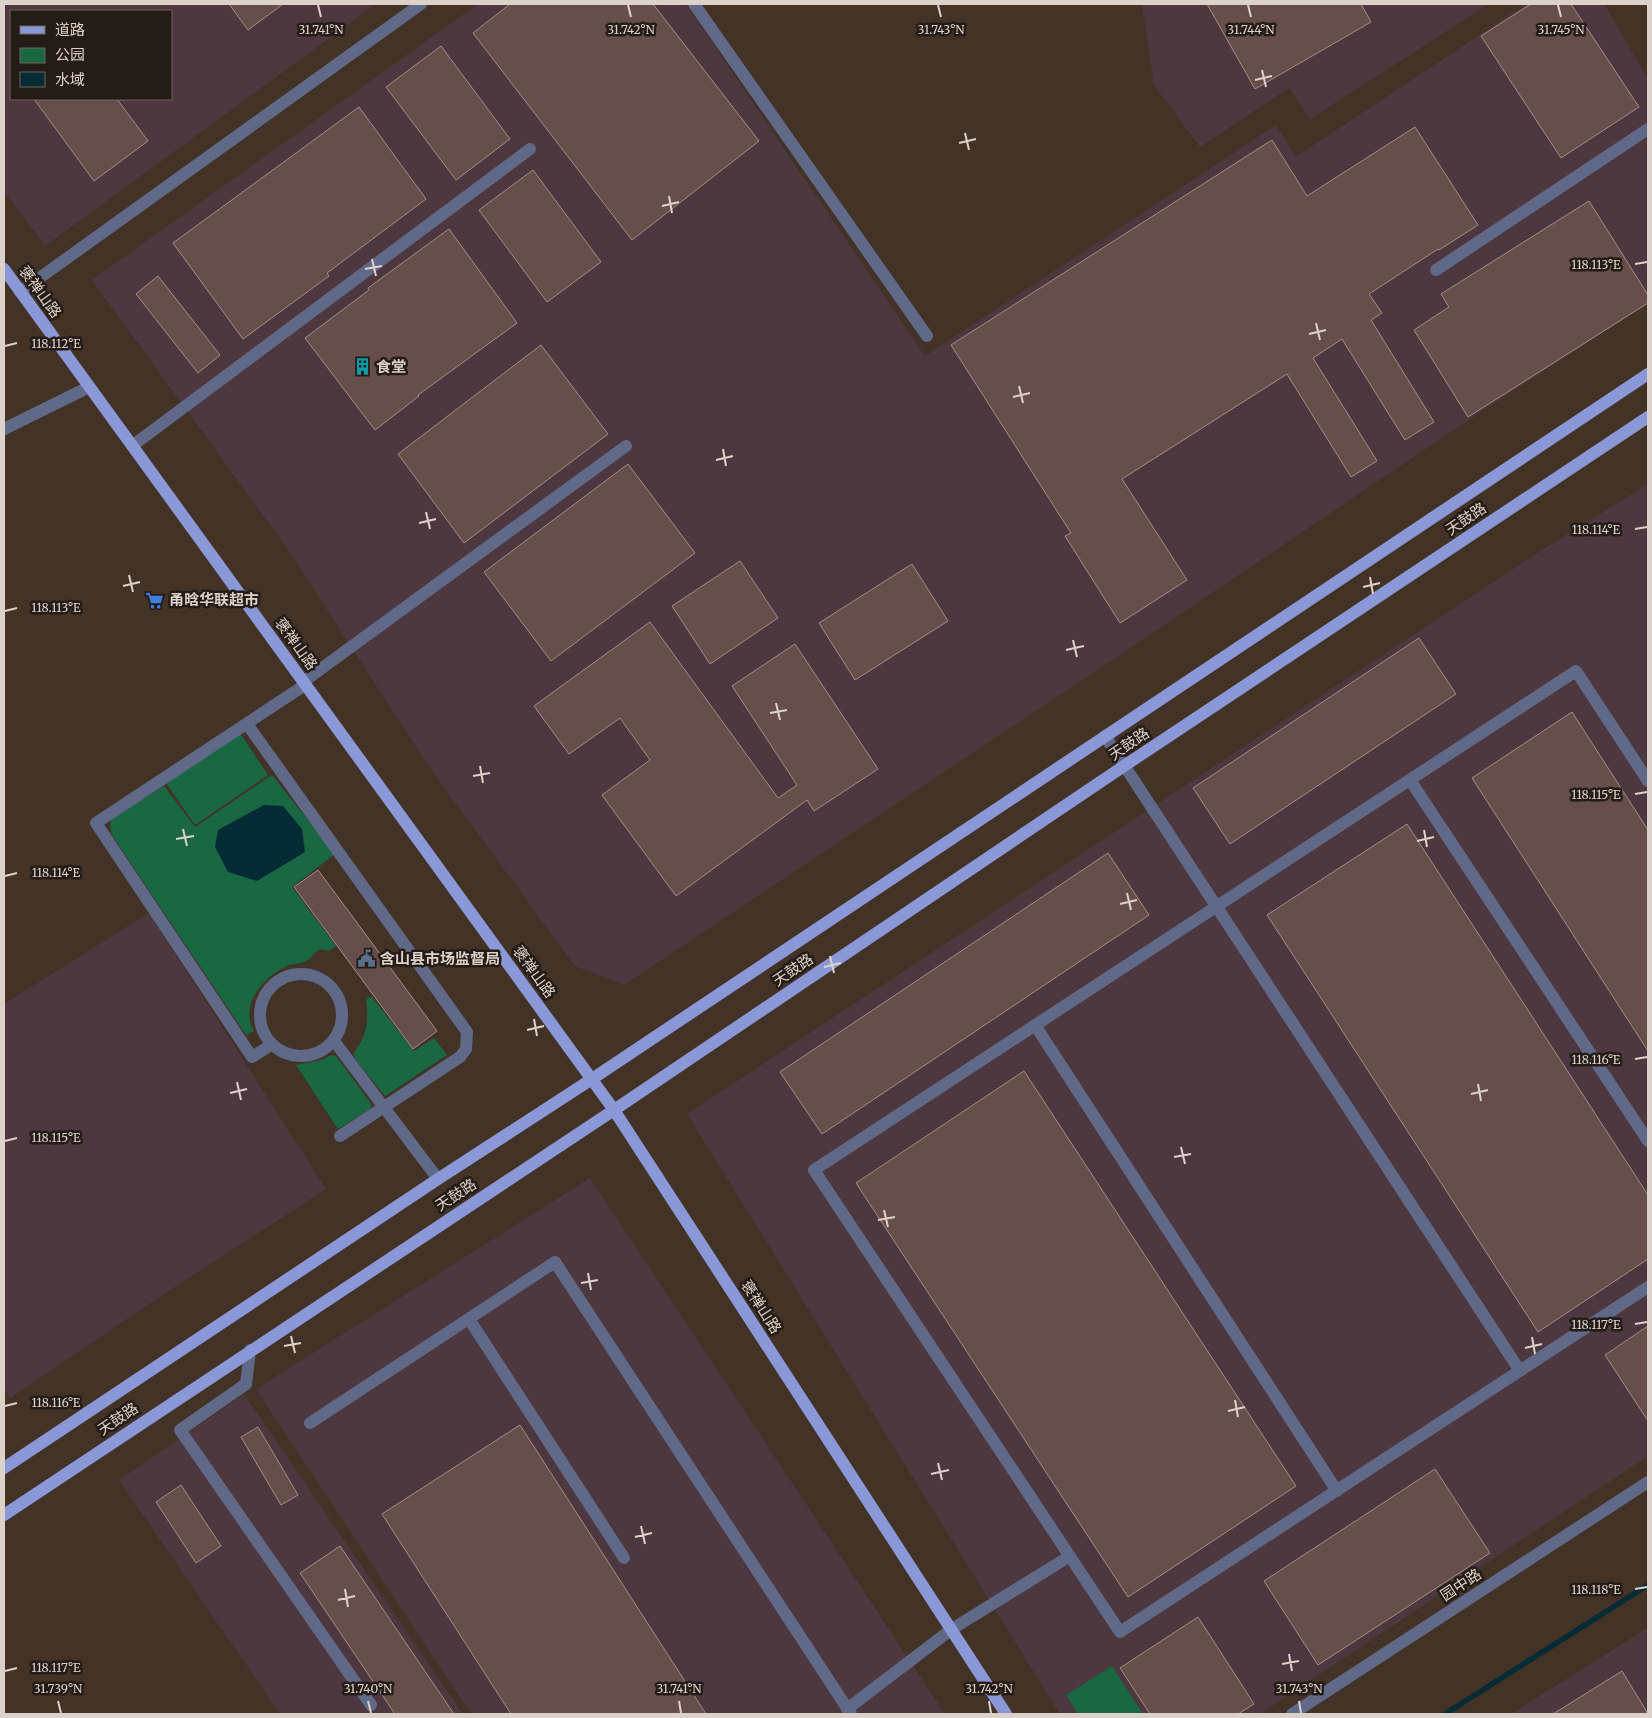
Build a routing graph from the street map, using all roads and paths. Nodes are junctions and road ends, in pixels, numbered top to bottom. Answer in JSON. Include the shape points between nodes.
{"nodes":[{"id":1,"x":421,"y":4,"type":"edge"},
{"id":2,"x":694,"y":4,"type":"edge"},
{"id":3,"x":1648,"y":129,"type":"edge"},
{"id":4,"x":530,"y":149,"type":"dead end"},
{"id":5,"x":4,"y":270,"type":"edge"},
{"id":6,"x":1436,"y":270,"type":"dead end"},
{"id":7,"x":20,"y":292,"type":"junction"},
{"id":8,"x":927,"y":336,"type":"dead end"},
{"id":9,"x":1648,"y":374,"type":"edge"},
{"id":10,"x":89,"y":387,"type":"junction"},
{"id":11,"x":1648,"y":417,"type":"edge"},
{"id":12,"x":4,"y":429,"type":"edge"},
{"id":13,"x":132,"y":446,"type":"junction"},
{"id":14,"x":626,"y":446,"type":"dead end"},
{"id":15,"x":304,"y":683,"type":"junction"},
{"id":16,"x":247,"y":724,"type":"junction"},
{"id":17,"x":1105,"y":736,"type":"junction"},
{"id":18,"x":1124,"y":766,"type":"junction"},
{"id":19,"x":1410,"y":780,"type":"junction"},
{"id":20,"x":1648,"y":781,"type":"edge"},
{"id":21,"x":1217,"y":906,"type":"junction"},
{"id":22,"x":1035,"y":1025,"type":"junction"},
{"id":23,"x":334,"y":1041,"type":"junction"},
{"id":24,"x":272,"y":1045,"type":"junction"},
{"id":25,"x":592,"y":1079,"type":"junction"},
{"id":26,"x":383,"y":1108,"type":"junction"},
{"id":27,"x":614,"y":1110,"type":"junction"},
{"id":28,"x":340,"y":1136,"type":"dead end"},
{"id":29,"x":1648,"y":1141,"type":"edge"},
{"id":30,"x":438,"y":1179,"type":"junction"},
{"id":31,"x":1648,"y":1287,"type":"edge"},
{"id":32,"x":469,"y":1319,"type":"junction"},
{"id":33,"x":250,"y":1350,"type":"junction"},
{"id":34,"x":1520,"y":1371,"type":"junction"},
{"id":35,"x":310,"y":1423,"type":"dead end"},
{"id":36,"x":4,"y":1468,"type":"edge"},
{"id":37,"x":1648,"y":1482,"type":"edge"},
{"id":38,"x":1337,"y":1491,"type":"junction"},
{"id":39,"x":4,"y":1515,"type":"edge"},
{"id":40,"x":1070,"y":1556,"type":"junction"},
{"id":41,"x":624,"y":1558,"type":"dead end"},
{"id":42,"x":952,"y":1629,"type":"junction"},
{"id":43,"x":371,"y":1705,"type":"dead end"},
{"id":44,"x":849,"y":1712,"type":"edge"},
{"id":45,"x":1006,"y":1714,"type":"edge"},
{"id":46,"x":1292,"y":1714,"type":"edge"}],
"edges":[{"from":1,"to":7,"type":"street"},
{"from":2,"to":8,"type":"street"},
{"from":3,"to":6,"type":"street"},
{"from":4,"to":13,"type":"street"},
{"from":5,"to":7,"type":"main road","name":"褒禅山路"},
{"from":7,"to":10,"type":"main road","name":"褒禅山路"},
{"from":9,"to":17,"type":"main road","name":"天鼓路"},
{"from":10,"to":12,"type":"street"},
{"from":10,"to":13,"type":"main road","name":"褒禅山路"},
{"from":11,"to":18,"type":"main road","name":"天鼓路"},
{"from":13,"to":15,"type":"main road","name":"褒禅山路"},
{"from":14,"to":15,"type":"street"},
{"from":15,"to":16,"type":"street"},
{"from":15,"to":25,"type":"main road","name":"褒禅山路"},
{"from":16,"to":24,"type":"street","via":[[96,823],[252,1057]]},
{"from":16,"to":26,"type":"street","via":[[467,1032],[466,1049],[460,1057]]},
{"from":17,"to":18,"type":"street"},
{"from":17,"to":25,"type":"main road","name":"天鼓路"},
{"from":18,"to":21,"type":"street"},
{"from":18,"to":27,"type":"main road","name":"天鼓路"},
{"from":19,"to":20,"type":"street","via":[[1576,670]]},
{"from":19,"to":21,"type":"street"},
{"from":19,"to":29,"type":"street"},
{"from":21,"to":22,"type":"street"},
{"from":21,"to":34,"type":"street"},
{"from":22,"to":38,"type":"street"},
{"from":22,"to":40,"type":"street","via":[[814,1170]]},
{"from":23,"to":24,"type":"street","via":[[310,1056],[296,1057]]},
{"from":23,"to":24,"type":"street","via":[[343,1015],[334,989],[324,980],[298,974],[274,984],[260,1007],[263,1033]]},
{"from":23,"to":26,"type":"street"},
{"from":25,"to":27,"type":"main road","name":"褒禅山路"},
{"from":25,"to":30,"type":"main road","name":"天鼓路"},
{"from":26,"to":28,"type":"street"},
{"from":26,"to":30,"type":"street"},
{"from":27,"to":33,"type":"main road","name":"天鼓路"},
{"from":27,"to":42,"type":"main road","name":"褒禅山路"},
{"from":30,"to":36,"type":"main road","name":"天鼓路"},
{"from":31,"to":34,"type":"street"},
{"from":32,"to":35,"type":"street"},
{"from":32,"to":41,"type":"street"},
{"from":32,"to":44,"type":"street","via":[[556,1262]]},
{"from":33,"to":39,"type":"main road","name":"天鼓路"},
{"from":33,"to":43,"type":"street","via":[[246,1384],[180,1430]]},
{"from":34,"to":38,"type":"street"},
{"from":37,"to":46,"type":"street","name":"园中路"},
{"from":38,"to":40,"type":"street","via":[[1120,1632]]},
{"from":40,"to":42,"type":"street"},
{"from":42,"to":44,"type":"street"},
{"from":42,"to":45,"type":"main road","name":"褒禅山路"}]}
